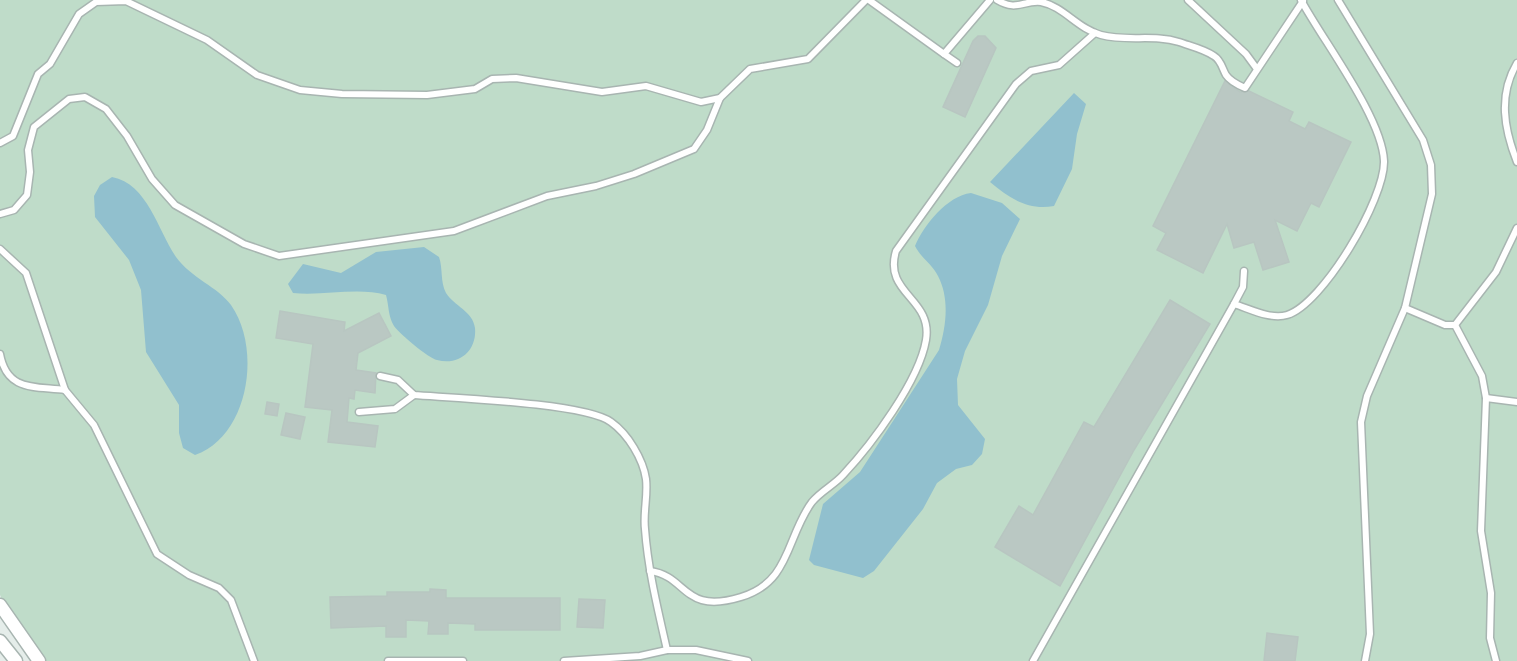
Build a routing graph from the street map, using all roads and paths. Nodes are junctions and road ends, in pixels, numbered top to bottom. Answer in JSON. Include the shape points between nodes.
{"nodes":[{"id":1,"x":131,"y":0,"type":"edge"},
{"id":2,"x":867,"y":0,"type":"edge"},
{"id":3,"x":990,"y":0,"type":"edge"},
{"id":4,"x":997,"y":0,"type":"edge"},
{"id":5,"x":1188,"y":0,"type":"edge"},
{"id":6,"x":1338,"y":0,"type":"edge"},
{"id":7,"x":126,"y":1,"type":"edge"},
{"id":8,"x":1039,"y":1,"type":"edge"},
{"id":9,"x":1302,"y":1,"type":"edge"},
{"id":10,"x":1095,"y":33,"type":"junction"},
{"id":11,"x":944,"y":54,"type":"junction"},
{"id":12,"x":957,"y":63,"type":"dead end"},
{"id":13,"x":1517,"y":63,"type":"edge"},
{"id":14,"x":1257,"y":69,"type":"junction"},
{"id":15,"x":720,"y":98,"type":"junction"},
{"id":16,"x":0,"y":143,"type":"edge"},
{"id":17,"x":1517,"y":162,"type":"edge"},
{"id":18,"x":0,"y":214,"type":"edge"},
{"id":19,"x":1517,"y":228,"type":"edge"},
{"id":20,"x":0,"y":249,"type":"edge"},
{"id":21,"x":1244,"y":271,"type":"dead end"},
{"id":22,"x":1234,"y":304,"type":"junction"},
{"id":23,"x":1405,"y":308,"type":"junction"},
{"id":24,"x":1455,"y":326,"type":"junction"},
{"id":25,"x":0,"y":354,"type":"edge"},
{"id":26,"x":380,"y":376,"type":"dead end"},
{"id":27,"x":65,"y":390,"type":"junction"},
{"id":28,"x":414,"y":395,"type":"junction"},
{"id":29,"x":1486,"y":398,"type":"junction"},
{"id":30,"x":1517,"y":402,"type":"edge"},
{"id":31,"x":359,"y":412,"type":"dead end"},
{"id":32,"x":650,"y":571,"type":"junction"},
{"id":33,"x":0,"y":605,"type":"edge"},
{"id":34,"x":0,"y":641,"type":"edge"},
{"id":35,"x":667,"y":650,"type":"junction"},
{"id":36,"x":16,"y":661,"type":"edge"},
{"id":37,"x":39,"y":661,"type":"edge"},
{"id":38,"x":254,"y":661,"type":"edge"},
{"id":39,"x":388,"y":661,"type":"edge"},
{"id":40,"x":464,"y":661,"type":"edge"},
{"id":41,"x":564,"y":661,"type":"edge"},
{"id":42,"x":748,"y":661,"type":"edge"},
{"id":43,"x":1033,"y":661,"type":"edge"},
{"id":44,"x":1365,"y":661,"type":"edge"},
{"id":45,"x":1496,"y":661,"type":"edge"}],
"edges":[{"from":1,"to":7,"type":"lane"},
{"from":2,"to":11,"type":"lane"},
{"from":2,"to":15,"type":"lane","via":[[808,59],[750,69]]},
{"from":3,"to":11,"type":"lane"},
{"from":4,"to":8,"type":"lane","via":[[1017,7]]},
{"from":5,"to":14,"type":"lane"},
{"from":6,"to":23,"type":"lane","via":[[1405,107],[1431,165],[1432,194]]},
{"from":7,"to":15,"type":"lane","via":[[207,40],[257,75],[300,90],[427,95],[475,89],[492,79],[516,78],[602,92],[646,86],[701,102]]},
{"from":7,"to":16,"type":"lane","via":[[96,2],[79,14],[50,64],[38,74],[13,136]]},
{"from":8,"to":10,"type":"lane"},
{"from":9,"to":14,"type":"lane"},
{"from":9,"to":22,"type":"lane","via":[[1373,124],[1384,162],[1380,182],[1372,209],[1356,238],[1304,306],[1286,315],[1268,315]]},
{"from":10,"to":14,"type":"lane","via":[[1129,39],[1155,38],[1200,50],[1215,56],[1230,80],[1245,88]]},
{"from":10,"to":32,"type":"lane","via":[[1059,66],[1031,72],[1016,84],[896,251],[894,278],[922,310],[928,326],[918,368],[856,460],[804,513],[783,564],[770,583],[742,597],[705,601]]},
{"from":11,"to":12,"type":"lane"},
{"from":13,"to":17,"type":"lane","via":[[1506,84],[1504,111]]},
{"from":15,"to":18,"type":"lane","via":[[694,149],[634,174],[547,196],[454,231],[279,256],[243,244],[175,205],[152,179],[106,109],[85,97],[69,99],[34,127],[28,150],[27,195],[14,210]]},
{"from":19,"to":24,"type":"lane","via":[[1496,272]]},
{"from":20,"to":27,"type":"lane","via":[[26,273]]},
{"from":21,"to":22,"type":"lane","via":[[1243,287]]},
{"from":22,"to":43,"type":"lane"},
{"from":23,"to":24,"type":"lane"},
{"from":23,"to":44,"type":"lane","via":[[1367,396],[1361,422],[1370,634]]},
{"from":24,"to":29,"type":"lane","via":[[1482,376]]},
{"from":25,"to":27,"type":"lane","via":[[9,375],[20,385]]},
{"from":26,"to":28,"type":"lane","via":[[398,380]]},
{"from":27,"to":38,"type":"lane","via":[[94,425],[157,554],[189,575],[219,588],[231,600]]},
{"from":28,"to":31,"type":"lane","via":[[395,408]]},
{"from":28,"to":32,"type":"lane","via":[[572,410],[610,420],[629,440],[646,478],[644,525]]},
{"from":29,"to":30,"type":"lane"},
{"from":29,"to":45,"type":"lane","via":[[1480,531],[1491,593],[1490,638]]},
{"from":32,"to":35,"type":"lane"},
{"from":33,"to":37,"type":"street"},
{"from":34,"to":36,"type":"street"},
{"from":35,"to":41,"type":"lane","via":[[640,656]]},
{"from":35,"to":42,"type":"lane","via":[[696,650]]},
{"from":39,"to":40,"type":"lane"}]}
